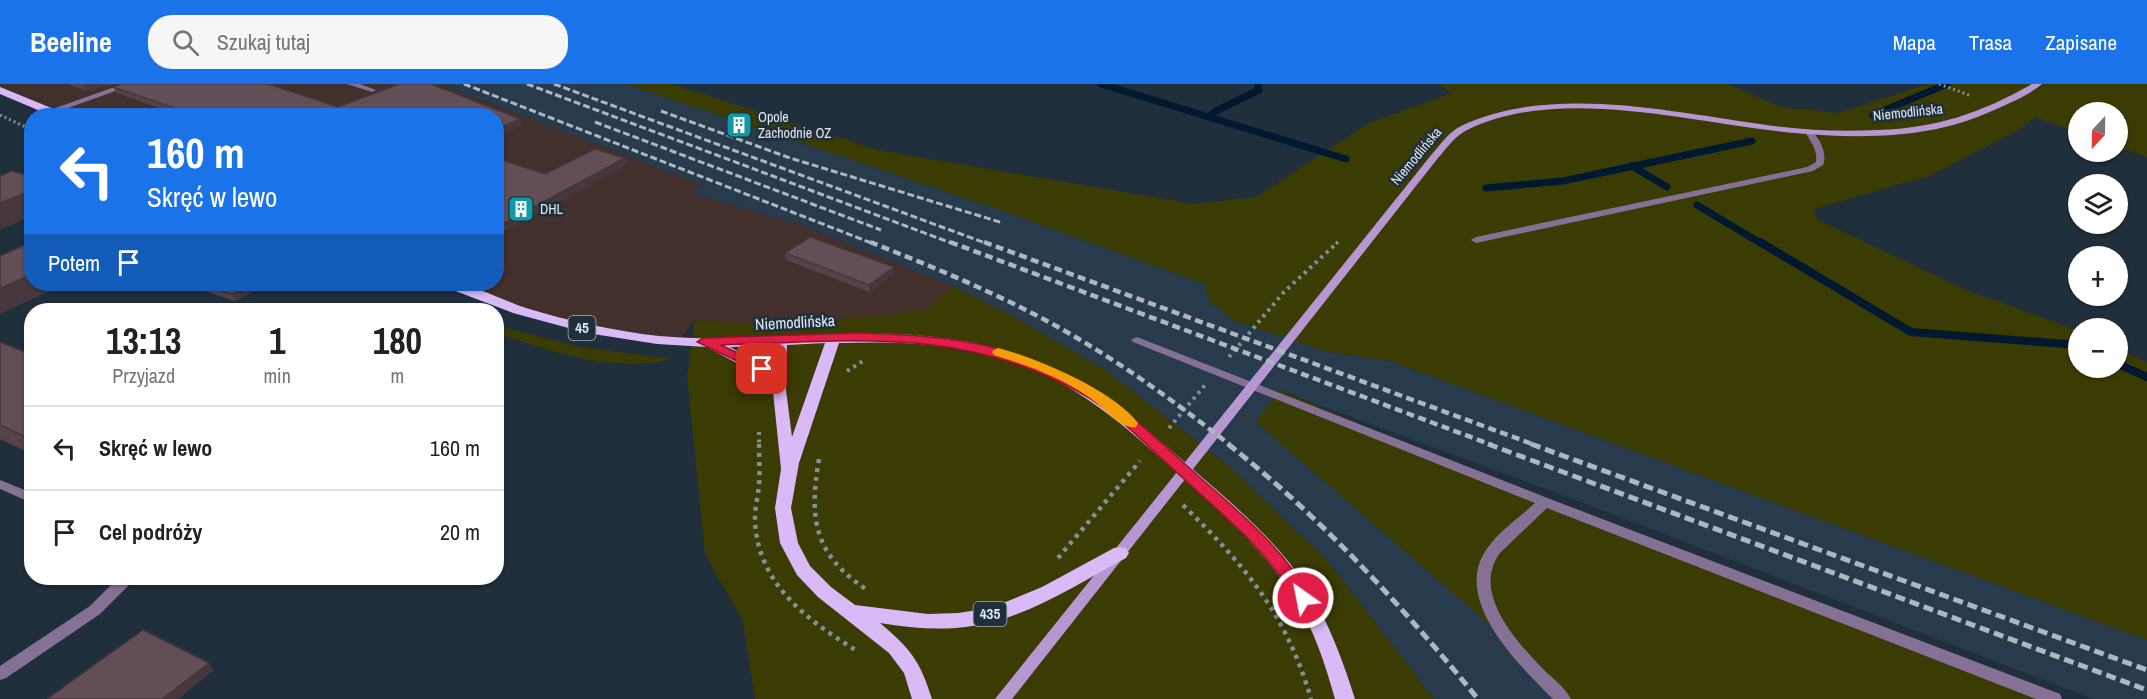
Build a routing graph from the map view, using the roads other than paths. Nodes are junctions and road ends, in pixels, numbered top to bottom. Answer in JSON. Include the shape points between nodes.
{"nodes":[{"id":1,"x":131,"y":84,"type":"edge"},
{"id":2,"x":351,"y":84,"type":"edge"},
{"id":3,"x":2038,"y":84,"type":"edge"},
{"id":4,"x":0,"y":90,"type":"edge"},
{"id":5,"x":372,"y":90,"type":"dead end"},
{"id":6,"x":44,"y":108,"type":"edge"},
{"id":7,"x":60,"y":108,"type":"edge"},
{"id":8,"x":1809,"y":132,"type":"junction"},
{"id":9,"x":1476,"y":240,"type":"dead end"},
{"id":10,"x":467,"y":291,"type":"edge"},
{"id":11,"x":496,"y":303,"type":"edge"},
{"id":12,"x":504,"y":306,"type":"edge"},
{"id":13,"x":834,"y":337,"type":"junction"},
{"id":14,"x":780,"y":340,"type":"junction"},
{"id":15,"x":1137,"y":340,"type":"dead end"},
{"id":16,"x":703,"y":342,"type":"junction"},
{"id":17,"x":779,"y":380,"type":"junction"},
{"id":18,"x":788,"y":470,"type":"junction"},
{"id":19,"x":0,"y":484,"type":"edge"},
{"id":20,"x":24,"y":495,"type":"edge"},
{"id":21,"x":1545,"y":502,"type":"junction"},
{"id":22,"x":1120,"y":553,"type":"junction"},
{"id":23,"x":122,"y":585,"type":"edge"},
{"id":24,"x":848,"y":611,"type":"junction"},
{"id":25,"x":0,"y":674,"type":"edge"},
{"id":26,"x":922,"y":699,"type":"edge"},
{"id":27,"x":1003,"y":699,"type":"edge"},
{"id":28,"x":1345,"y":699,"type":"edge"},
{"id":29,"x":1563,"y":699,"type":"edge"},
{"id":30,"x":2054,"y":699,"type":"edge"}],
"edges":[{"from":1,"to":7,"type":"street"},
{"from":2,"to":5,"type":"street"},
{"from":3,"to":8,"type":"main road","name":"Niemodlińska","number":"435","via":[[1981,115],[1955,124],[1892,132]]},
{"from":4,"to":6,"type":"main road"},
{"from":8,"to":9,"type":"street","via":[[1821,157],[1820,164],[1810,169]]},
{"from":8,"to":22,"type":"main road","name":"Niemodlińska","number":"435","via":[[1601,104],[1523,109],[1474,122],[1453,136],[1435,156]]},
{"from":10,"to":11,"type":"main road","name":"Niemodlińska","number":"45"},
{"from":12,"to":16,"type":"main road","name":"Niemodlińska","number":"45","via":[[560,323],[641,337]]},
{"from":13,"to":14,"type":"main road","name":"Niemodlińska","number":"45"},
{"from":13,"to":18,"type":"main road"},
{"from":13,"to":28,"type":"main road","name":"Niemodlińska","number":"45","via":[[924,338],[973,346],[1024,360],[1097,396],[1215,497],[1272,554],[1311,612]]},
{"from":14,"to":16,"type":"main road","name":"Niemodlińska","number":"45"},
{"from":14,"to":17,"type":"main road"},
{"from":15,"to":21,"type":"street"},
{"from":16,"to":17,"type":"main road","via":[[736,355]]},
{"from":17,"to":18,"type":"main road"},
{"from":18,"to":24,"type":"main road","via":[[783,508],[789,542],[811,579]]},
{"from":19,"to":20,"type":"street"},
{"from":21,"to":29,"type":"street","via":[[1489,558],[1483,586],[1486,602],[1514,646]]},
{"from":21,"to":30,"type":"street"},
{"from":22,"to":24,"type":"main road","number":"435","via":[[1037,596],[975,619],[906,620]]},
{"from":22,"to":27,"type":"main road","name":"Niemodlińska","number":"435"},
{"from":23,"to":25,"type":"street","via":[[95,610]]},
{"from":24,"to":26,"type":"main road","via":[[902,652],[914,672]]}]}
